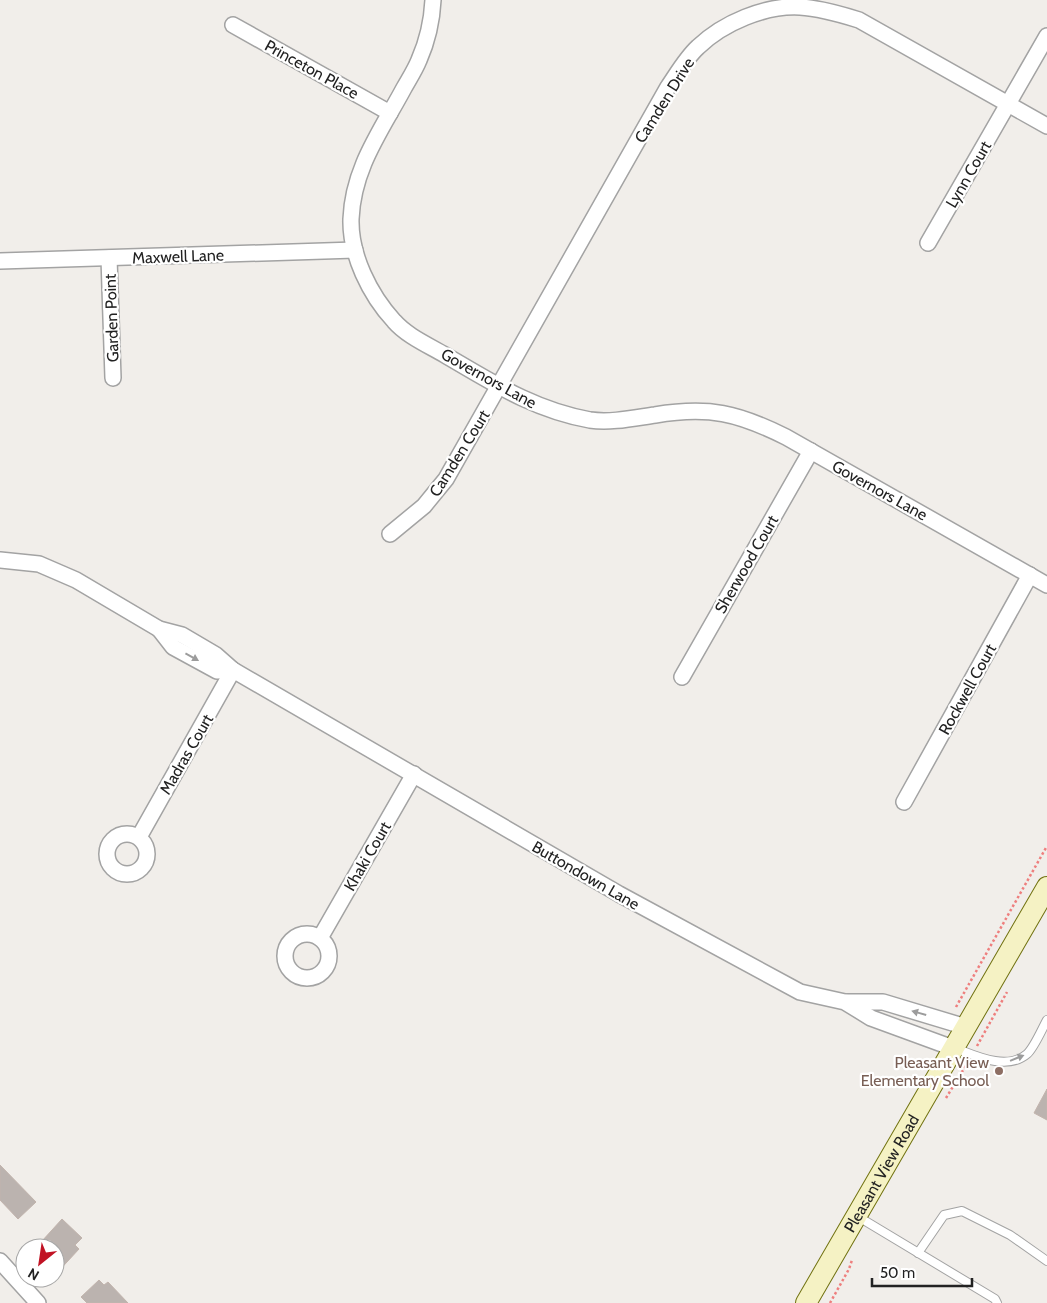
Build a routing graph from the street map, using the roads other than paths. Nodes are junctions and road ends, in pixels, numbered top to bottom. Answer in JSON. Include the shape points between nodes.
{"nodes":[{"id":1,"x":433,"y":0,"type":"edge"},
{"id":2,"x":775,"y":4,"type":"edge"},
{"id":3,"x":233,"y":25,"type":"dead end"},
{"id":4,"x":1047,"y":36,"type":"edge"},
{"id":5,"x":1009,"y":104,"type":"junction"},
{"id":6,"x":390,"y":113,"type":"junction"},
{"id":7,"x":1047,"y":126,"type":"edge"},
{"id":8,"x":928,"y":243,"type":"dead end"},
{"id":9,"x":355,"y":250,"type":"junction"},
{"id":10,"x":109,"y":258,"type":"junction"},
{"id":11,"x":0,"y":261,"type":"edge"},
{"id":12,"x":112,"y":378,"type":"dead end"},
{"id":13,"x":499,"y":386,"type":"junction"},
{"id":14,"x":811,"y":451,"type":"junction"},
{"id":15,"x":390,"y":534,"type":"dead end"},
{"id":16,"x":0,"y":560,"type":"edge"},
{"id":17,"x":1030,"y":575,"type":"junction"},
{"id":18,"x":1047,"y":585,"type":"edge"},
{"id":19,"x":233,"y":670,"type":"junction"},
{"id":20,"x":682,"y":677,"type":"dead end"},
{"id":21,"x":414,"y":774,"type":"junction"},
{"id":22,"x":904,"y":802,"type":"dead end"},
{"id":23,"x":139,"y":837,"type":"dead end"},
{"id":24,"x":1047,"y":887,"type":"edge"},
{"id":25,"x":320,"y":938,"type":"dead end"},
{"id":26,"x":845,"y":1002,"type":"junction"},
{"id":27,"x":1047,"y":1020,"type":"edge"},
{"id":28,"x":966,"y":1027,"type":"junction"},
{"id":29,"x":953,"y":1048,"type":"junction"},
{"id":30,"x":856,"y":1215,"type":"junction"},
{"id":31,"x":918,"y":1252,"type":"junction"},
{"id":32,"x":0,"y":1261,"type":"edge"},
{"id":33,"x":1047,"y":1261,"type":"edge"},
{"id":34,"x":38,"y":1303,"type":"edge"},
{"id":35,"x":806,"y":1303,"type":"edge"},
{"id":36,"x":997,"y":1303,"type":"edge"}],
"edges":[{"from":1,"to":6,"type":"street","name":"Governors Lane","via":[[432,16],[419,60]]},
{"from":2,"to":5,"type":"street","name":"Camden Drive","via":[[859,20]]},
{"from":2,"to":13,"type":"street","name":"Camden Drive","via":[[728,26],[698,48],[684,64]]},
{"from":3,"to":6,"type":"street","name":"Princeton Place"},
{"from":4,"to":5,"type":"street","name":"Lynn Court"},
{"from":5,"to":7,"type":"street","name":"Camden Drive"},
{"from":5,"to":8,"type":"street","name":"Lynn Court"},
{"from":6,"to":9,"type":"street","name":"Governors Lane","via":[[356,182],[351,222]]},
{"from":9,"to":10,"type":"street","name":"Maxwell Lane"},
{"from":9,"to":13,"type":"street","name":"Governors Lane","via":[[371,290],[395,322],[408,333]]},
{"from":10,"to":11,"type":"street","name":"Maxwell Lane"},
{"from":10,"to":12,"type":"street","name":"Garden Point"},
{"from":13,"to":14,"type":"street","name":"Governors Lane","via":[[530,403],[592,420],[631,419],[700,410],[725,413],[756,422]]},
{"from":13,"to":15,"type":"street","name":"Camden Court","via":[[436,493]]},
{"from":14,"to":17,"type":"street","name":"Governors Lane"},
{"from":14,"to":20,"type":"street","name":"Sherwood Court"},
{"from":16,"to":19,"type":"street","name":"Buttondown Lane","via":[[39,564],[76,580],[159,629],[182,634]]},
{"from":17,"to":18,"type":"street","name":"Governors Lane"},
{"from":17,"to":22,"type":"street","name":"Rockwell Court"},
{"from":19,"to":21,"type":"street","name":"Buttondown Lane"},
{"from":19,"to":23,"type":"street","name":"Madras Court"},
{"from":21,"to":25,"type":"street","name":"Khaki Court"},
{"from":21,"to":26,"type":"street","name":"Buttondown Lane","via":[[619,894],[800,992]]},
{"from":24,"to":28,"type":"main road","name":"Pleasant View Road"},
{"from":28,"to":26,"type":"street","one_way":true,"via":[[883,1002]]},
{"from":26,"to":29,"type":"street","name":"Buttondown Lane","via":[[871,1018]]},
{"from":29,"to":27,"type":"lane","one_way":true,"via":[[1000,1062],[1013,1062],[1028,1054]]},
{"from":28,"to":29,"type":"main road","name":"Pleasant View Road"},
{"from":29,"to":30,"type":"main road","name":"Pleasant View Road"},
{"from":30,"to":31,"type":"lane"},
{"from":30,"to":35,"type":"main road","name":"Pleasant View Road"},
{"from":31,"to":33,"type":"lane","via":[[944,1215],[962,1211],[1010,1235]]},
{"from":31,"to":36,"type":"lane"},
{"from":32,"to":34,"type":"street"}]}
